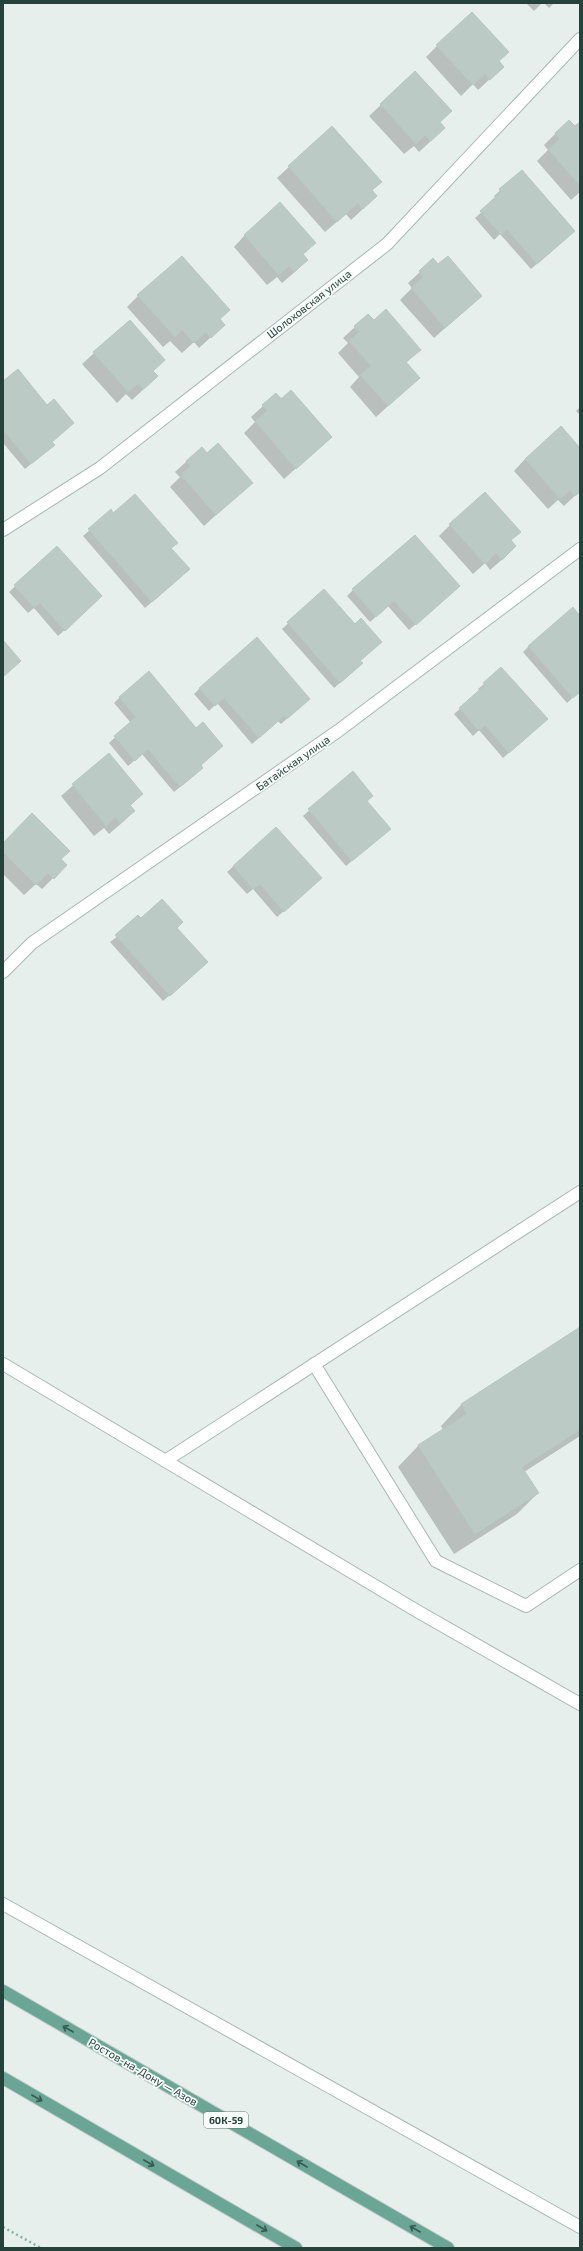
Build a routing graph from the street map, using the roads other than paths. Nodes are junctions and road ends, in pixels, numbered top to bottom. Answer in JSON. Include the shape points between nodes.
{"nodes":[{"id":1,"x":580,"y":39,"type":"edge"},
{"id":2,"x":3,"y":530,"type":"edge"},
{"id":3,"x":580,"y":549,"type":"edge"},
{"id":4,"x":3,"y":972,"type":"edge"},
{"id":5,"x":580,"y":1192,"type":"edge"},
{"id":6,"x":3,"y":1364,"type":"edge"},
{"id":7,"x":314,"y":1364,"type":"junction"},
{"id":8,"x":165,"y":1461,"type":"junction"},
{"id":9,"x":580,"y":1570,"type":"edge"},
{"id":10,"x":580,"y":1704,"type":"edge"},
{"id":11,"x":3,"y":1904,"type":"edge"},
{"id":12,"x":3,"y":1991,"type":"edge"},
{"id":13,"x":3,"y":2078,"type":"edge"},
{"id":14,"x":580,"y":2226,"type":"edge"},
{"id":15,"x":296,"y":2248,"type":"edge"},
{"id":16,"x":448,"y":2248,"type":"edge"}],
"edges":[{"from":1,"to":2,"type":"street","name":"Шолоховская улица","via":[[387,244],[100,468]]},
{"from":3,"to":4,"type":"street","name":"Батайская улица","via":[[338,731],[32,943]]},
{"from":5,"to":7,"type":"street"},
{"from":6,"to":8,"type":"street"},
{"from":7,"to":8,"type":"street"},
{"from":7,"to":9,"type":"street","via":[[436,1562],[526,1606]]},
{"from":8,"to":10,"type":"street","via":[[417,1611]]},
{"from":11,"to":14,"type":"street"},
{"from":16,"to":12,"type":"main road","name":"Ростов-на-Дону — Азов","number":"60К-59","one_way":true},
{"from":13,"to":15,"type":"main road","one_way":true}]}
